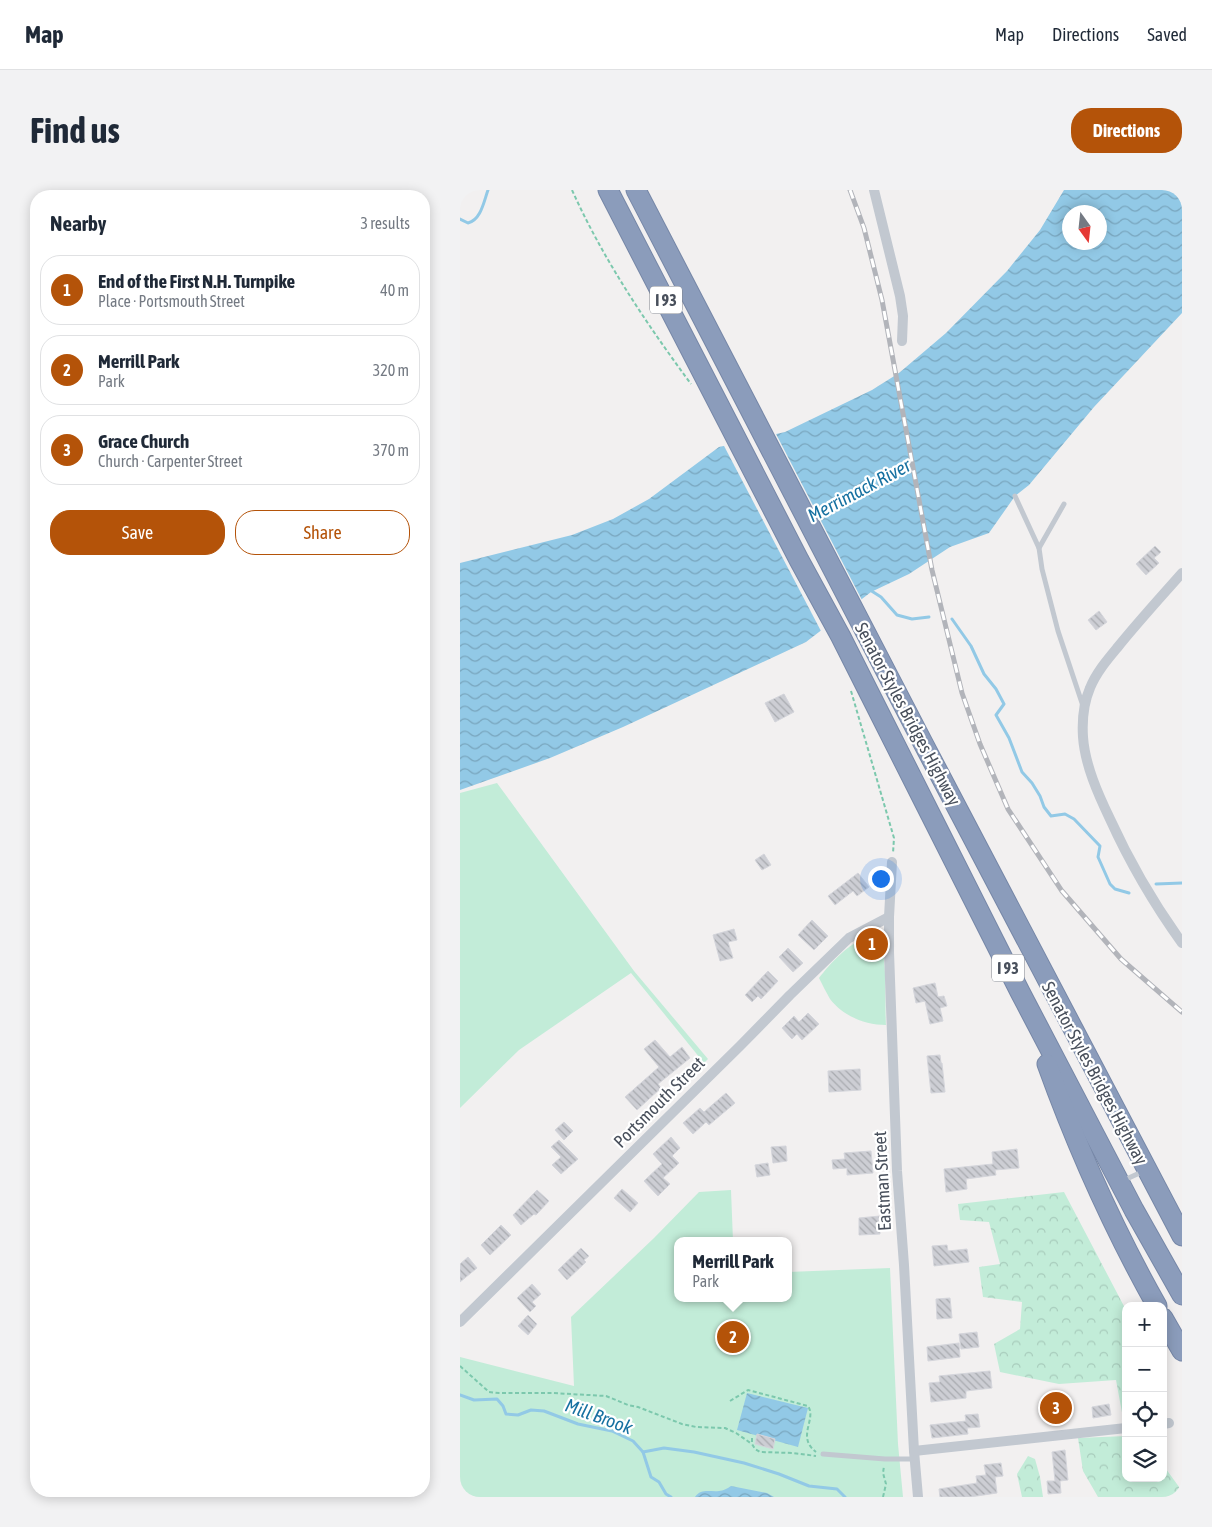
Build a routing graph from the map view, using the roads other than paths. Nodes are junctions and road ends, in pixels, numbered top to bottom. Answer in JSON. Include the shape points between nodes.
{"nodes":[{"id":1,"x":608,"y":190,"type":"edge"},
{"id":2,"x":636,"y":190,"type":"edge"},
{"id":3,"x":874,"y":190,"type":"edge"},
{"id":4,"x":902,"y":341,"type":"dead end"},
{"id":5,"x":1015,"y":496,"type":"dead end"},
{"id":6,"x":1064,"y":504,"type":"dead end"},
{"id":7,"x":1039,"y":548,"type":"junction"},
{"id":8,"x":1182,"y":573,"type":"edge"},
{"id":9,"x":1084,"y":711,"type":"junction"},
{"id":10,"x":892,"y":862,"type":"road end"},
{"id":11,"x":889,"y":917,"type":"junction"},
{"id":12,"x":1182,"y":943,"type":"edge"},
{"id":13,"x":1020,"y":992,"type":"junction"},
{"id":14,"x":1146,"y":1170,"type":"junction"},
{"id":15,"x":1120,"y":1182,"type":"junction"},
{"id":16,"x":1182,"y":1236,"type":"edge"},
{"id":17,"x":1182,"y":1295,"type":"edge"},
{"id":18,"x":1155,"y":1302,"type":"edge"},
{"id":19,"x":460,"y":1322,"type":"edge"},
{"id":20,"x":1167,"y":1325,"type":"edge"},
{"id":21,"x":1182,"y":1351,"type":"edge"},
{"id":22,"x":1122,"y":1429,"type":"edge"},
{"id":23,"x":823,"y":1454,"type":"road end"},
{"id":24,"x":914,"y":1455,"type":"junction"},
{"id":25,"x":918,"y":1497,"type":"edge"}],
"edges":[{"from":1,"to":13,"type":"highway","number":"I 93","via":[[842,637]]},
{"from":2,"to":14,"type":"highway","name":"Senator Styles Bridges Highway","number":"I 93"},
{"from":3,"to":4,"type":"street","via":[[900,296]]},
{"from":5,"to":7,"type":"lane"},
{"from":6,"to":7,"type":"lane"},
{"from":7,"to":9,"type":"lane","via":[[1058,631]]},
{"from":8,"to":9,"type":"street","via":[[1101,667],[1090,688]]},
{"from":9,"to":12,"type":"street","via":[[1084,746],[1103,803],[1123,846]]},
{"from":10,"to":11,"type":"street","name":"Eastman Street"},
{"from":11,"to":19,"type":"street","name":"Portsmouth Street","via":[[849,938]]},
{"from":11,"to":24,"type":"street","name":"Eastman Street","via":[[897,1166]]},
{"from":13,"to":15,"type":"highway","number":"I 93"},
{"from":13,"to":18,"type":"highway","via":[[1101,1198]]},
{"from":14,"to":15,"type":"lane"},
{"from":14,"to":16,"type":"highway","name":"Senator Styles Bridges Highway","number":"I 93"},
{"from":15,"to":17,"type":"highway","number":"I 93"},
{"from":20,"to":21,"type":"highway"},
{"from":22,"to":24,"type":"street"},
{"from":23,"to":24,"type":"lane","via":[[885,1459]]},
{"from":24,"to":25,"type":"street","name":"Eastman Street"}]}
